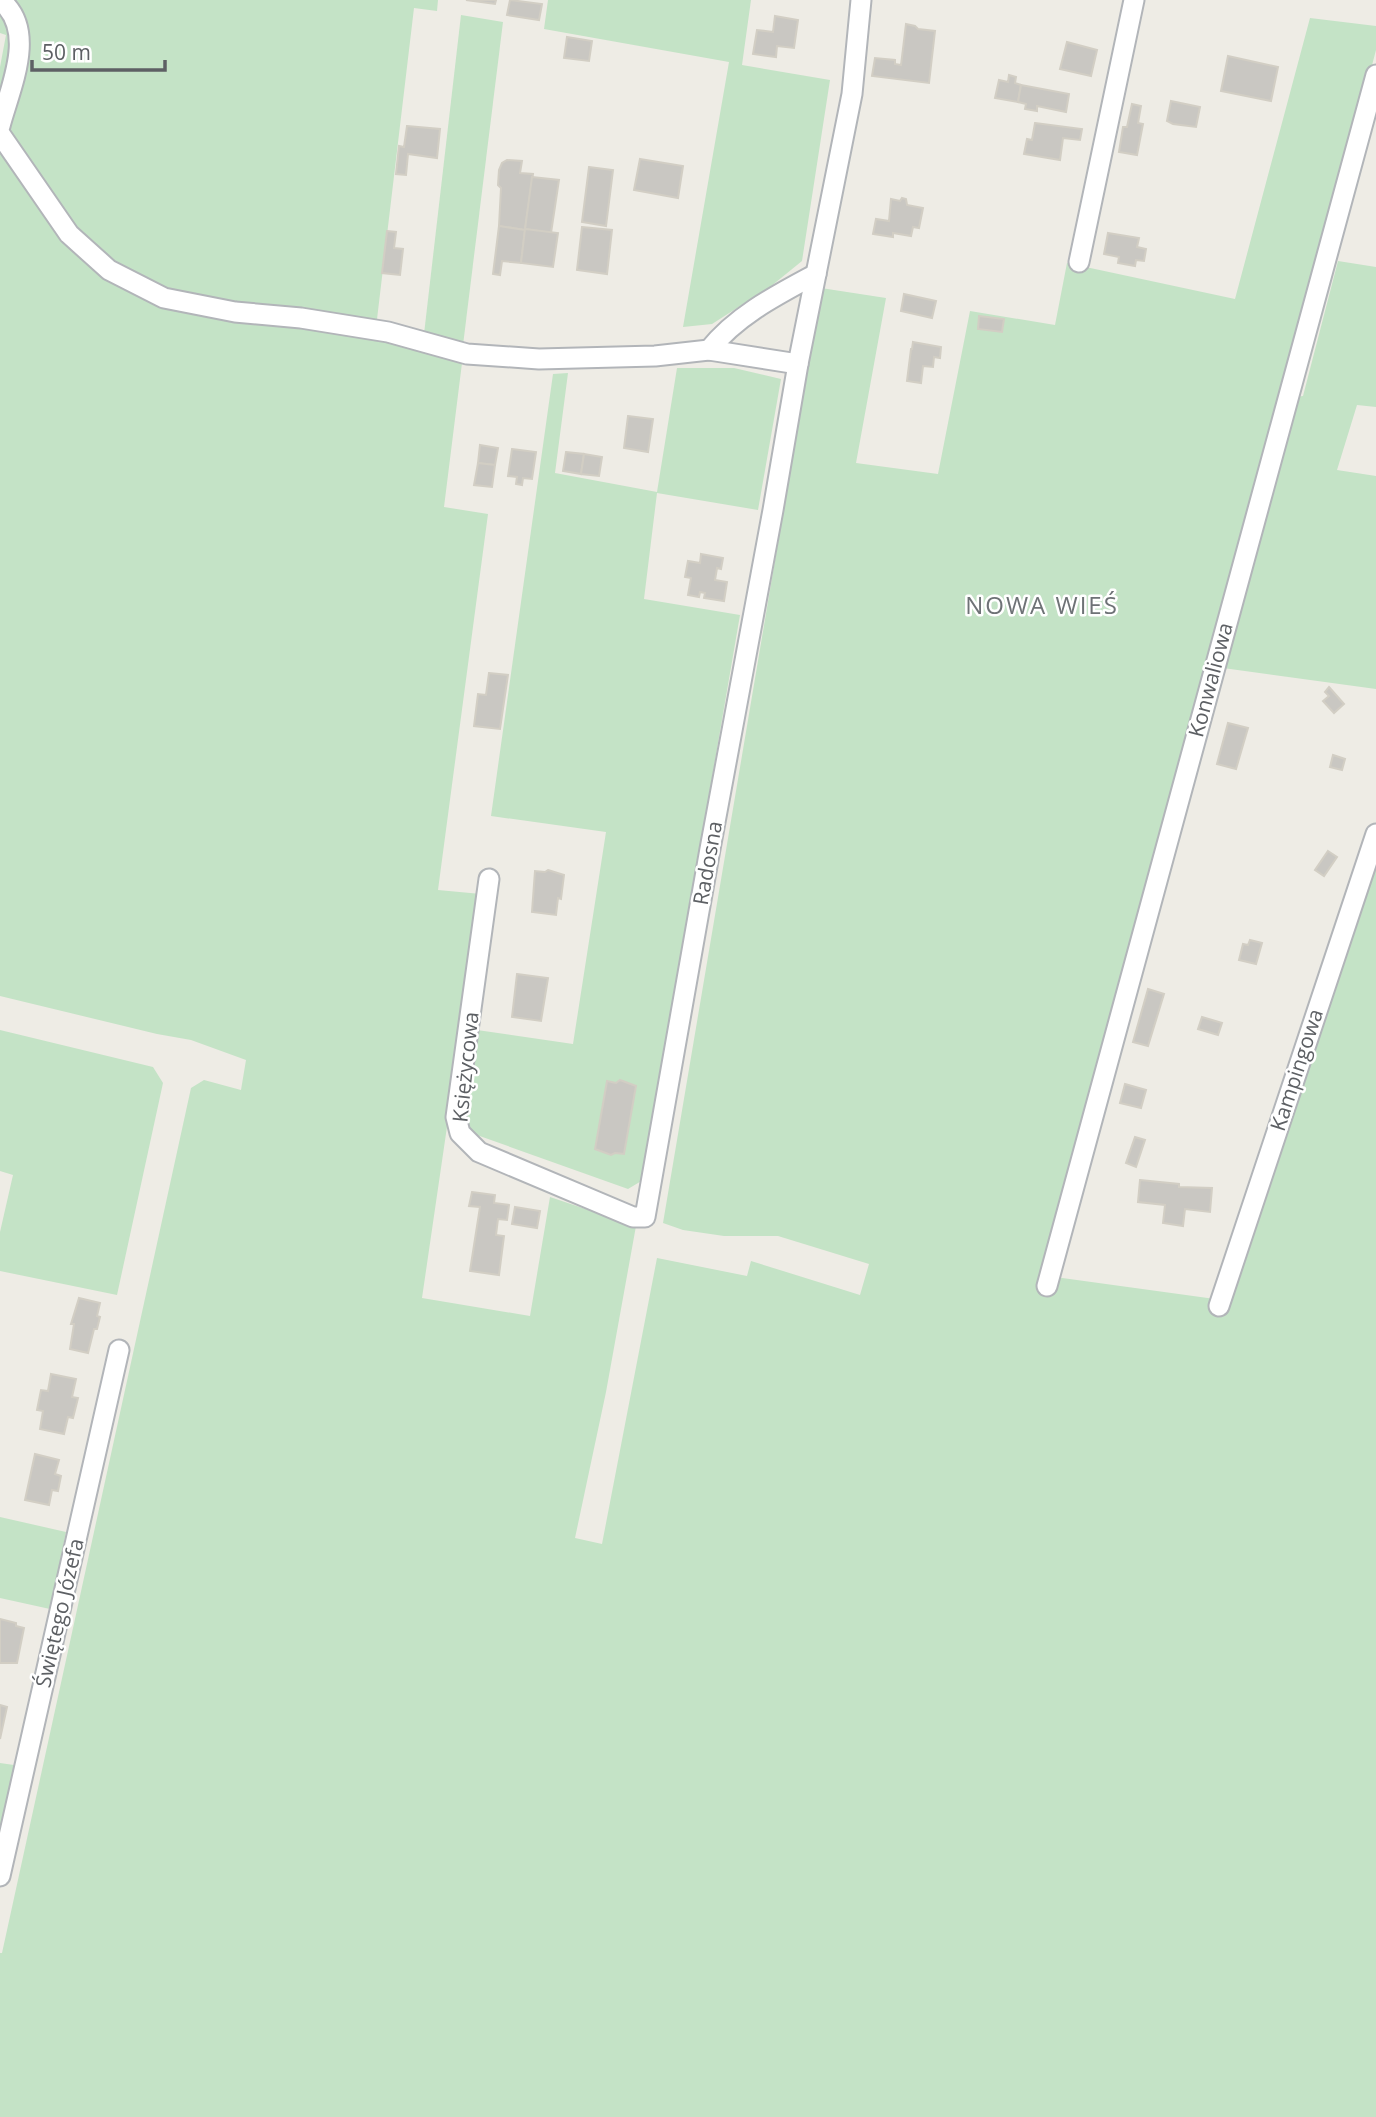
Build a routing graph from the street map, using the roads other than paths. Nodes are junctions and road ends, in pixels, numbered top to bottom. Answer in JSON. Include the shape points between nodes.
{"nodes":[{"id":1,"x":0,"y":0,"type":"edge"},
{"id":2,"x":861,"y":0,"type":"edge"},
{"id":3,"x":1134,"y":0,"type":"edge"},
{"id":4,"x":1376,"y":75,"type":"edge"},
{"id":5,"x":0,"y":126,"type":"edge"},
{"id":6,"x":0,"y":134,"type":"edge"},
{"id":7,"x":1079,"y":262,"type":"dead end"},
{"id":8,"x":816,"y":274,"type":"junction"},
{"id":9,"x":709,"y":351,"type":"junction"},
{"id":10,"x":798,"y":363,"type":"junction"},
{"id":11,"x":1376,"y":834,"type":"edge"},
{"id":12,"x":489,"y":879,"type":"dead end"},
{"id":13,"x":645,"y":1217,"type":"joint"},
{"id":14,"x":1047,"y":1286,"type":"dead end"},
{"id":15,"x":1219,"y":1306,"type":"dead end"},
{"id":16,"x":120,"y":1350,"type":"dead end"},
{"id":17,"x":0,"y":1876,"type":"edge"}],
"edges":[{"from":1,"to":5,"type":"street","via":[[14,16],[20,34],[18,61]]},
{"from":2,"to":8,"type":"street","name":"Radosna","via":[[852,94]]},
{"from":3,"to":7,"type":"street"},
{"from":4,"to":14,"type":"street","name":"Konwaliowa"},
{"from":6,"to":9,"type":"street","via":[[69,234],[109,270],[164,298],[388,332],[467,354],[539,359]]},
{"from":8,"to":9,"type":"street","via":[[726,330]]},
{"from":8,"to":10,"type":"street","name":"Radosna"},
{"from":9,"to":10,"type":"street"},
{"from":10,"to":13,"type":"street","name":"Radosna"},
{"from":11,"to":15,"type":"street","name":"Kampingowa"},
{"from":12,"to":13,"type":"street","name":"Księżycowa","via":[[456,1117],[460,1133],[479,1152],[633,1217]]},
{"from":16,"to":17,"type":"street","name":"Świętego Józefa"}]}
